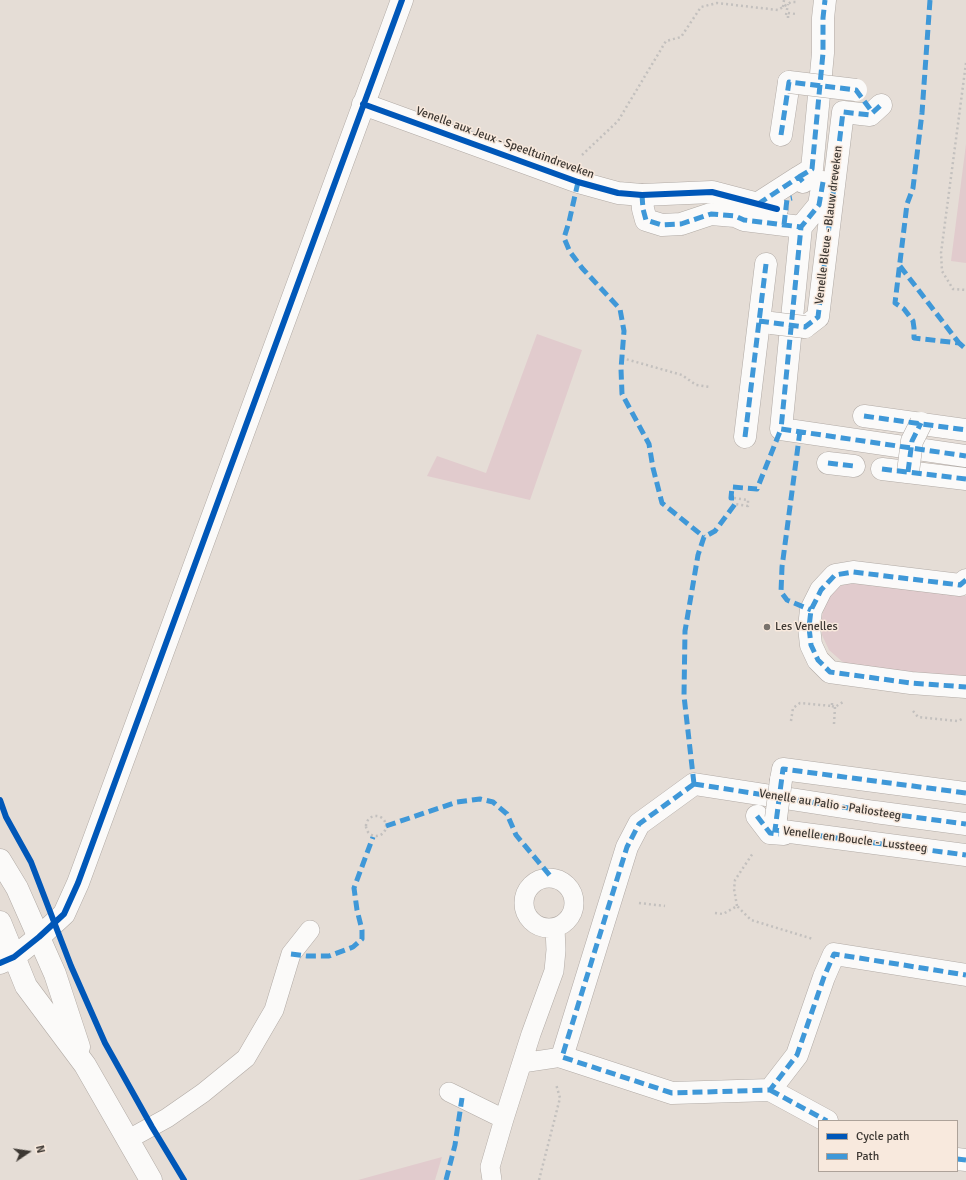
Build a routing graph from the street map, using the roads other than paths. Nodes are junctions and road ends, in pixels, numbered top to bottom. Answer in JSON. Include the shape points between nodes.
{"nodes":[{"id":1,"x":402,"y":0,"type":"edge"},
{"id":2,"x":825,"y":0,"type":"edge"},
{"id":3,"x":363,"y":104,"type":"junction"},
{"id":4,"x":782,"y":135,"type":"dead end"},
{"id":5,"x":642,"y":195,"type":"junction"},
{"id":6,"x":792,"y":200,"type":"junction"},
{"id":7,"x":766,"y":264,"type":"dead end"},
{"id":8,"x":765,"y":322,"type":"junction"},
{"id":9,"x":864,"y":416,"type":"dead end"},
{"id":10,"x":921,"y":423,"type":"junction"},
{"id":11,"x":966,"y":430,"type":"edge"},
{"id":12,"x":745,"y":437,"type":"dead end"},
{"id":13,"x":966,"y":456,"type":"edge"},
{"id":14,"x":828,"y":463,"type":"dead end"},
{"id":15,"x":854,"y":466,"type":"dead end"},
{"id":16,"x":882,"y":469,"type":"dead end"},
{"id":17,"x":908,"y":472,"type":"junction"},
{"id":18,"x":966,"y":479,"type":"edge"},
{"id":19,"x":964,"y":584,"type":"edge"},
{"id":20,"x":966,"y":687,"type":"edge"},
{"id":21,"x":966,"y":793,"type":"edge"},
{"id":22,"x":767,"y":817,"type":"junction"},
{"id":23,"x":966,"y":824,"type":"edge"},
{"id":24,"x":791,"y":836,"type":"dead end"},
{"id":25,"x":966,"y":854,"type":"edge"},
{"id":26,"x":0,"y":860,"type":"edge"},
{"id":27,"x":0,"y":922,"type":"edge"},
{"id":28,"x":555,"y":928,"type":"dead end"},
{"id":29,"x":310,"y":930,"type":"dead end"},
{"id":30,"x":39,"y":937,"type":"junction"},
{"id":31,"x":7,"y":960,"type":"edge"},
{"id":32,"x":966,"y":975,"type":"edge"},
{"id":33,"x":562,"y":1057,"type":"junction"},
{"id":34,"x":522,"y":1063,"type":"junction"},
{"id":35,"x":85,"y":1065,"type":"junction"},
{"id":36,"x":770,"y":1090,"type":"junction"},
{"id":37,"x":449,"y":1092,"type":"dead end"},
{"id":38,"x":504,"y":1119,"type":"junction"},
{"id":39,"x":825,"y":1120,"type":"edge"},
{"id":40,"x":127,"y":1140,"type":"junction"},
{"id":41,"x":151,"y":1180,"type":"edge"},
{"id":42,"x":492,"y":1180,"type":"edge"}],
"edges":[{"from":1,"to":3,"type":"street"},
{"from":2,"to":6,"type":"street","via":[[824,53],[812,169]]},
{"from":3,"to":5,"type":"street","name":"Venelle aux Jeux - Speeltuindreveken","via":[[578,182],[618,193]]},
{"from":3,"to":30,"type":"street","via":[[78,883],[64,914]]},
{"from":4,"to":8,"type":"street","name":"Venelle Bleue - Blauw dreveken","bridge":true,"via":[[788,82],[856,90],[875,107],[870,115],[843,112],[818,317],[805,327]]},
{"from":5,"to":6,"type":"street","name":"Venelle aux Jeux - Speeltuindreveken","via":[[712,192]]},
{"from":5,"to":6,"type":"street","via":[[646,220],[662,224],[681,224],[711,214],[735,216],[744,220]]},
{"from":6,"to":13,"type":"street","via":[[781,429]]},
{"from":7,"to":8,"type":"street"},
{"from":8,"to":12,"type":"street"},
{"from":9,"to":10,"type":"street"},
{"from":10,"to":11,"type":"street"},
{"from":10,"to":17,"type":"street","bridge":true,"via":[[912,441]]},
{"from":14,"to":15,"type":"street"},
{"from":16,"to":17,"type":"street"},
{"from":17,"to":18,"type":"street"},
{"from":19,"to":20,"type":"street","via":[[853,572],[835,575],[822,590],[811,610],[809,627],[810,645],[818,660],[830,672],[911,683]]},
{"from":21,"to":22,"type":"street","name":"Venelle en Boucle - Lussteeg","bridge":true,"via":[[783,769]]},
{"from":22,"to":24,"type":"street","via":[[770,832]]},
{"from":22,"to":25,"type":"street","name":"Venelle en Boucle - Lussteeg","via":[[775,830]]},
{"from":23,"to":33,"type":"street","name":"Venelle au Palio - Paliosteeg","via":[[694,784],[639,824],[627,847]]},
{"from":26,"to":30,"type":"street","via":[[17,888]]},
{"from":27,"to":31,"type":"street"},
{"from":28,"to":34,"type":"lane","via":[[554,971]]},
{"from":29,"to":40,"type":"lane","via":[[291,954],[274,1010],[246,1058],[167,1118]]},
{"from":30,"to":31,"type":"street"},
{"from":30,"to":35,"type":"street","via":[[55,974]]},
{"from":31,"to":35,"type":"street"},
{"from":32,"to":36,"type":"street","via":[[834,954],[798,1056]]},
{"from":33,"to":34,"type":"lane"},
{"from":33,"to":36,"type":"street","via":[[672,1093]]},
{"from":34,"to":38,"type":"lane"},
{"from":35,"to":40,"type":"street"},
{"from":36,"to":39,"type":"street"},
{"from":37,"to":38,"type":"lane"},
{"from":38,"to":42,"type":"lane","via":[[490,1168]]},
{"from":40,"to":41,"type":"street"}]}
